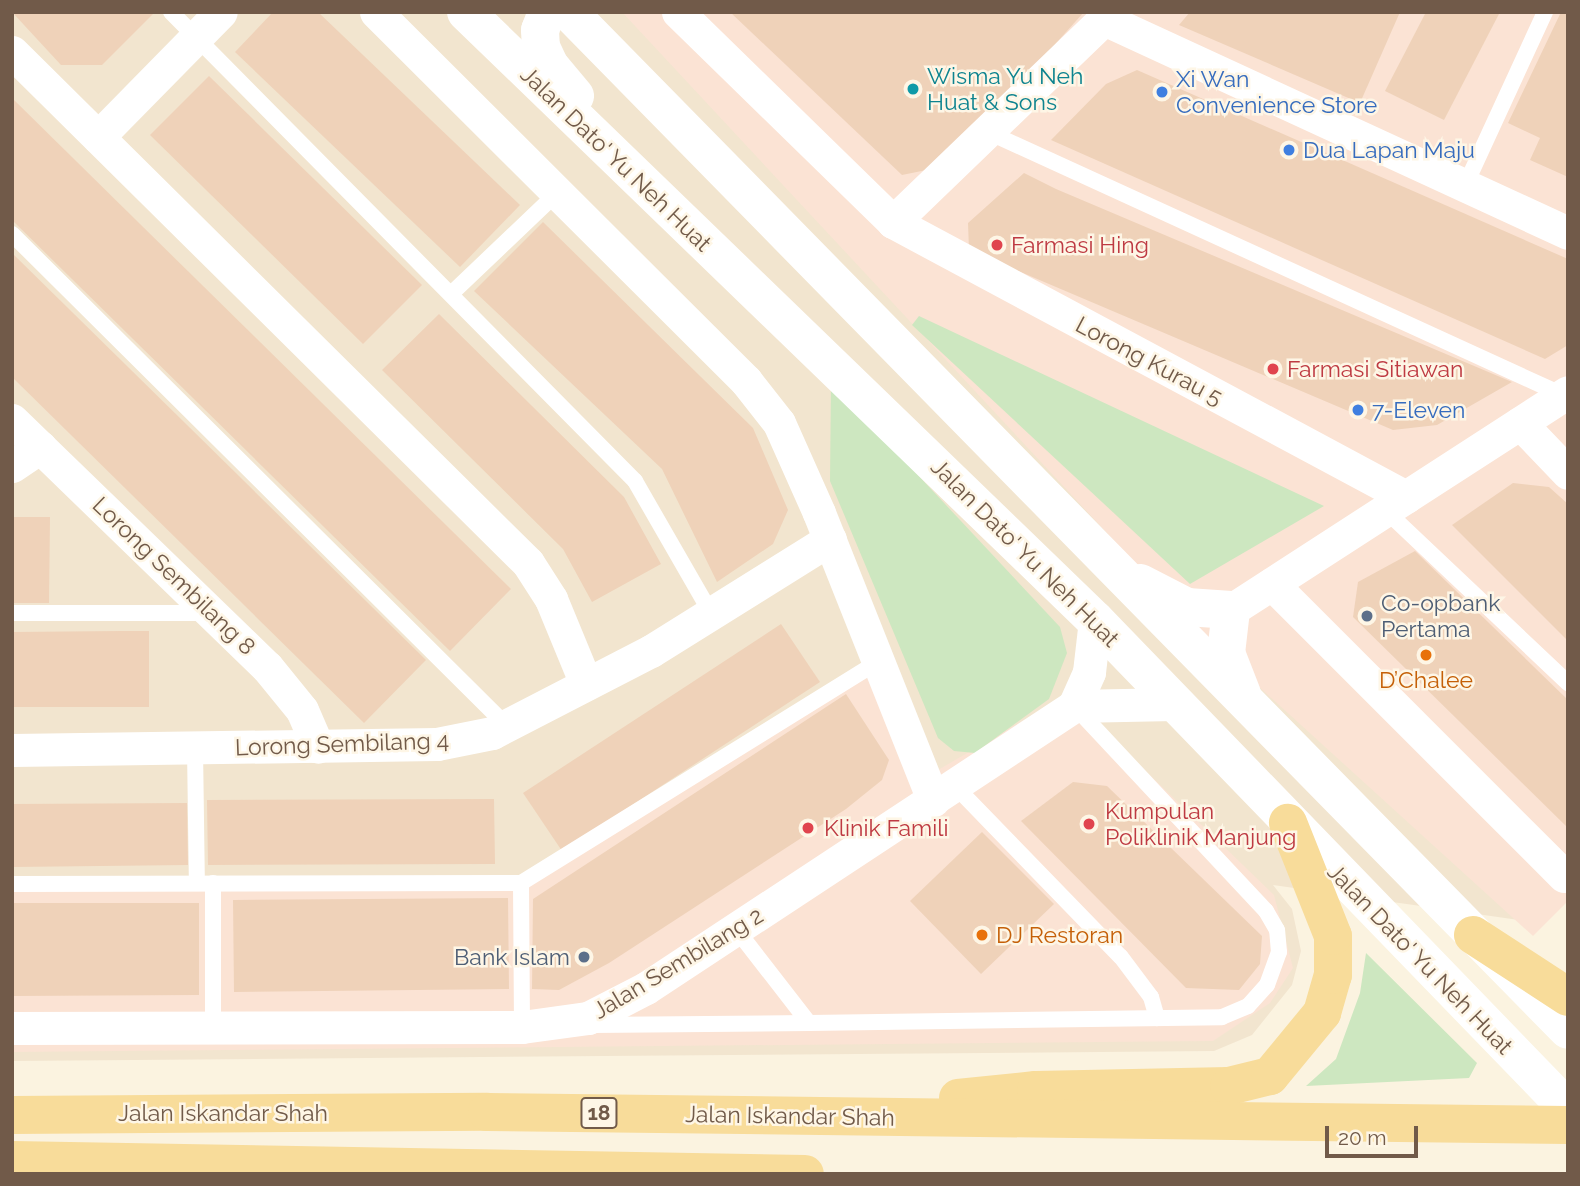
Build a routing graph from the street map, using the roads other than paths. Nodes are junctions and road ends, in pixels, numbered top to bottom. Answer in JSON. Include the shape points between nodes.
{"nodes":[{"id":1,"x":171,"y":12,"type":"edge"},
{"id":2,"x":221,"y":12,"type":"edge"},
{"id":3,"x":376,"y":12,"type":"edge"},
{"id":4,"x":466,"y":12,"type":"edge"},
{"id":5,"x":547,"y":12,"type":"edge"},
{"id":6,"x":569,"y":12,"type":"edge"},
{"id":7,"x":678,"y":12,"type":"edge"},
{"id":8,"x":1545,"y":12,"type":"edge"},
{"id":9,"x":1108,"y":16,"type":"edge"},
{"id":10,"x":196,"y":37,"type":"junction"},
{"id":11,"x":12,"y":52,"type":"edge"},
{"id":12,"x":988,"y":132,"type":"junction"},
{"id":13,"x":98,"y":137,"type":"junction"},
{"id":14,"x":1465,"y":186,"type":"junction"},
{"id":15,"x":557,"y":193,"type":"junction"},
{"id":16,"x":657,"y":199,"type":"junction"},
{"id":17,"x":892,"y":222,"type":"junction"},
{"id":18,"x":1568,"y":233,"type":"edge"},
{"id":19,"x":12,"y":234,"type":"edge"},
{"id":20,"x":451,"y":294,"type":"junction"},
{"id":21,"x":1565,"y":394,"type":"edge"},
{"id":22,"x":12,"y":420,"type":"edge"},
{"id":23,"x":1520,"y":423,"type":"junction"},
{"id":24,"x":40,"y":447,"type":"junction"},
{"id":25,"x":12,"y":466,"type":"edge"},
{"id":26,"x":1568,"y":473,"type":"edge"},
{"id":27,"x":1396,"y":504,"type":"junction"},
{"id":28,"x":830,"y":539,"type":"junction"},
{"id":29,"x":1111,"y":567,"type":"junction"},
{"id":30,"x":1272,"y":584,"type":"junction"},
{"id":31,"x":1231,"y":610,"type":"junction"},
{"id":32,"x":12,"y":613,"type":"edge"},
{"id":33,"x":213,"y":613,"type":"junction"},
{"id":34,"x":711,"y":613,"type":"junction"},
{"id":35,"x":1095,"y":620,"type":"junction"},
{"id":36,"x":878,"y":662,"type":"junction"},
{"id":37,"x":1568,"y":683,"type":"edge"},
{"id":38,"x":586,"y":684,"type":"junction"},
{"id":39,"x":1174,"y":704,"type":"junction"},
{"id":40,"x":1074,"y":706,"type":"junction"},
{"id":41,"x":1247,"y":706,"type":"junction"},
{"id":42,"x":507,"y":726,"type":"junction"},
{"id":43,"x":318,"y":747,"type":"junction"},
{"id":44,"x":195,"y":748,"type":"junction"},
{"id":45,"x":12,"y":750,"type":"edge"},
{"id":46,"x":944,"y":793,"type":"junction"},
{"id":47,"x":1288,"y":823,"type":"junction"},
{"id":48,"x":1566,"y":876,"type":"edge"},
{"id":49,"x":205,"y":883,"type":"junction"},
{"id":50,"x":522,"y":883,"type":"junction"},
{"id":51,"x":12,"y":884,"type":"edge"},
{"id":52,"x":736,"y":929,"type":"junction"},
{"id":53,"x":1473,"y":935,"type":"junction"},
{"id":54,"x":1568,"y":997,"type":"edge"},
{"id":55,"x":1157,"y":1018,"type":"junction"},
{"id":56,"x":809,"y":1023,"type":"junction"},
{"id":57,"x":538,"y":1026,"type":"junction"},
{"id":58,"x":12,"y":1028,"type":"edge"},
{"id":59,"x":213,"y":1028,"type":"junction"},
{"id":60,"x":1568,"y":1030,"type":"edge"},
{"id":61,"x":1568,"y":1109,"type":"edge"},
{"id":62,"x":12,"y":1115,"type":"edge"},
{"id":63,"x":782,"y":1116,"type":"junction"},
{"id":64,"x":1568,"y":1125,"type":"edge"},
{"id":65,"x":12,"y":1160,"type":"edge"},
{"id":66,"x":404,"y":1169,"type":"edge"},
{"id":67,"x":601,"y":1171,"type":"edge"},
{"id":68,"x":805,"y":1174,"type":"edge"}],
"edges":[{"from":1,"to":10,"type":"lane"},
{"from":2,"to":10,"type":"street"},
{"from":3,"to":15,"type":"street"},
{"from":4,"to":16,"type":"main road","name":"Jalan Dato' Yu Neh Huat"},
{"from":5,"to":16,"type":"main road","via":[[540,30],[550,66]]},
{"from":6,"to":29,"type":"main road"},
{"from":7,"to":17,"type":"street"},
{"from":8,"to":14,"type":"lane"},
{"from":9,"to":12,"type":"street"},
{"from":9,"to":14,"type":"street"},
{"from":10,"to":13,"type":"street"},
{"from":10,"to":20,"type":"lane"},
{"from":11,"to":13,"type":"street"},
{"from":12,"to":17,"type":"street"},
{"from":12,"to":21,"type":"lane"},
{"from":13,"to":38,"type":"street","via":[[528,563],[551,599]]},
{"from":14,"to":18,"type":"street"},
{"from":15,"to":20,"type":"lane"},
{"from":15,"to":28,"type":"street","via":[[746,381],[779,423]]},
{"from":16,"to":35,"type":"main road","name":"Jalan Dato' Yu Neh Huat"},
{"from":17,"to":27,"type":"street","name":"Lorong Kurau 5"},
{"from":19,"to":42,"type":"lane"},
{"from":20,"to":34,"type":"lane","via":[[635,481]]},
{"from":21,"to":23,"type":"street"},
{"from":22,"to":24,"type":"street","name":"Lorong Sembilang 8"},
{"from":23,"to":26,"type":"street"},
{"from":23,"to":27,"type":"street"},
{"from":24,"to":25,"type":"street"},
{"from":24,"to":33,"type":"street","name":"Lorong Sembilang 8"},
{"from":27,"to":30,"type":"street"},
{"from":27,"to":37,"type":"lane"},
{"from":28,"to":34,"type":"street","name":"Lorong Sembilang 4"},
{"from":28,"to":36,"type":"street"},
{"from":29,"to":31,"type":"main road","via":[[1187,607]]},
{"from":29,"to":41,"type":"main road"},
{"from":30,"to":31,"type":"street"},
{"from":30,"to":48,"type":"street"},
{"from":31,"to":41,"type":"main road","via":[[1226,653]]},
{"from":32,"to":33,"type":"lane"},
{"from":33,"to":43,"type":"street","name":"Lorong Sembilang 8","via":[[286,687]]},
{"from":34,"to":38,"type":"street","name":"Lorong Sembilang 4"},
{"from":35,"to":39,"type":"main road","name":"Jalan Dato' Yu Neh Huat"},
{"from":35,"to":40,"type":"street","via":[[1089,672]]},
{"from":36,"to":46,"type":"street"},
{"from":36,"to":50,"type":"lane"},
{"from":38,"to":42,"type":"street","name":"Lorong Sembilang 4"},
{"from":39,"to":40,"type":"street"},
{"from":39,"to":47,"type":"main road","name":"Jalan Dato' Yu Neh Huat"},
{"from":40,"to":46,"type":"street","name":"Jalan Sembilang 2"},
{"from":40,"to":55,"type":"lane","via":[[1266,911],[1277,930],[1279,952],[1267,985],[1248,1006],[1222,1017]]},
{"from":41,"to":53,"type":"main road"},
{"from":42,"to":43,"type":"street","name":"Lorong Sembilang 4","via":[[437,744]]},
{"from":43,"to":44,"type":"street","name":"Lorong Sembilang 4"},
{"from":44,"to":45,"type":"street","name":"Lorong Sembilang 4"},
{"from":44,"to":49,"type":"lane"},
{"from":46,"to":52,"type":"street","name":"Jalan Sembilang 2"},
{"from":46,"to":55,"type":"lane","via":[[1121,957],[1151,997]]},
{"from":47,"to":61,"type":"main road","name":"Jalan Dato' Yu Neh Huat"},
{"from":47,"to":63,"type":"main road","via":[[1333,936],[1333,975],[1322,1013],[1270,1076],[1229,1086],[1036,1090]]},
{"from":49,"to":50,"type":"lane"},
{"from":49,"to":51,"type":"lane"},
{"from":49,"to":59,"type":"lane"},
{"from":50,"to":57,"type":"lane"},
{"from":52,"to":56,"type":"lane"},
{"from":52,"to":57,"type":"street","name":"Jalan Sembilang 2","via":[[606,1011]]},
{"from":53,"to":54,"type":"main road"},
{"from":53,"to":60,"type":"main road"},
{"from":55,"to":56,"type":"lane"},
{"from":56,"to":57,"type":"lane"},
{"from":57,"to":59,"type":"street","name":"Jalan Sembilang 2"},
{"from":58,"to":59,"type":"street","name":"Jalan Sembilang 2"},
{"from":62,"to":63,"type":"main road","name":"Jalan Iskandar Shah","number":"18","via":[[487,1112]]},
{"from":63,"to":64,"type":"main road","name":"Jalan Iskandar Shah","number":"18"},
{"from":65,"to":66,"type":"main road"},
{"from":66,"to":67,"type":"main road"},
{"from":67,"to":68,"type":"main road"}]}
